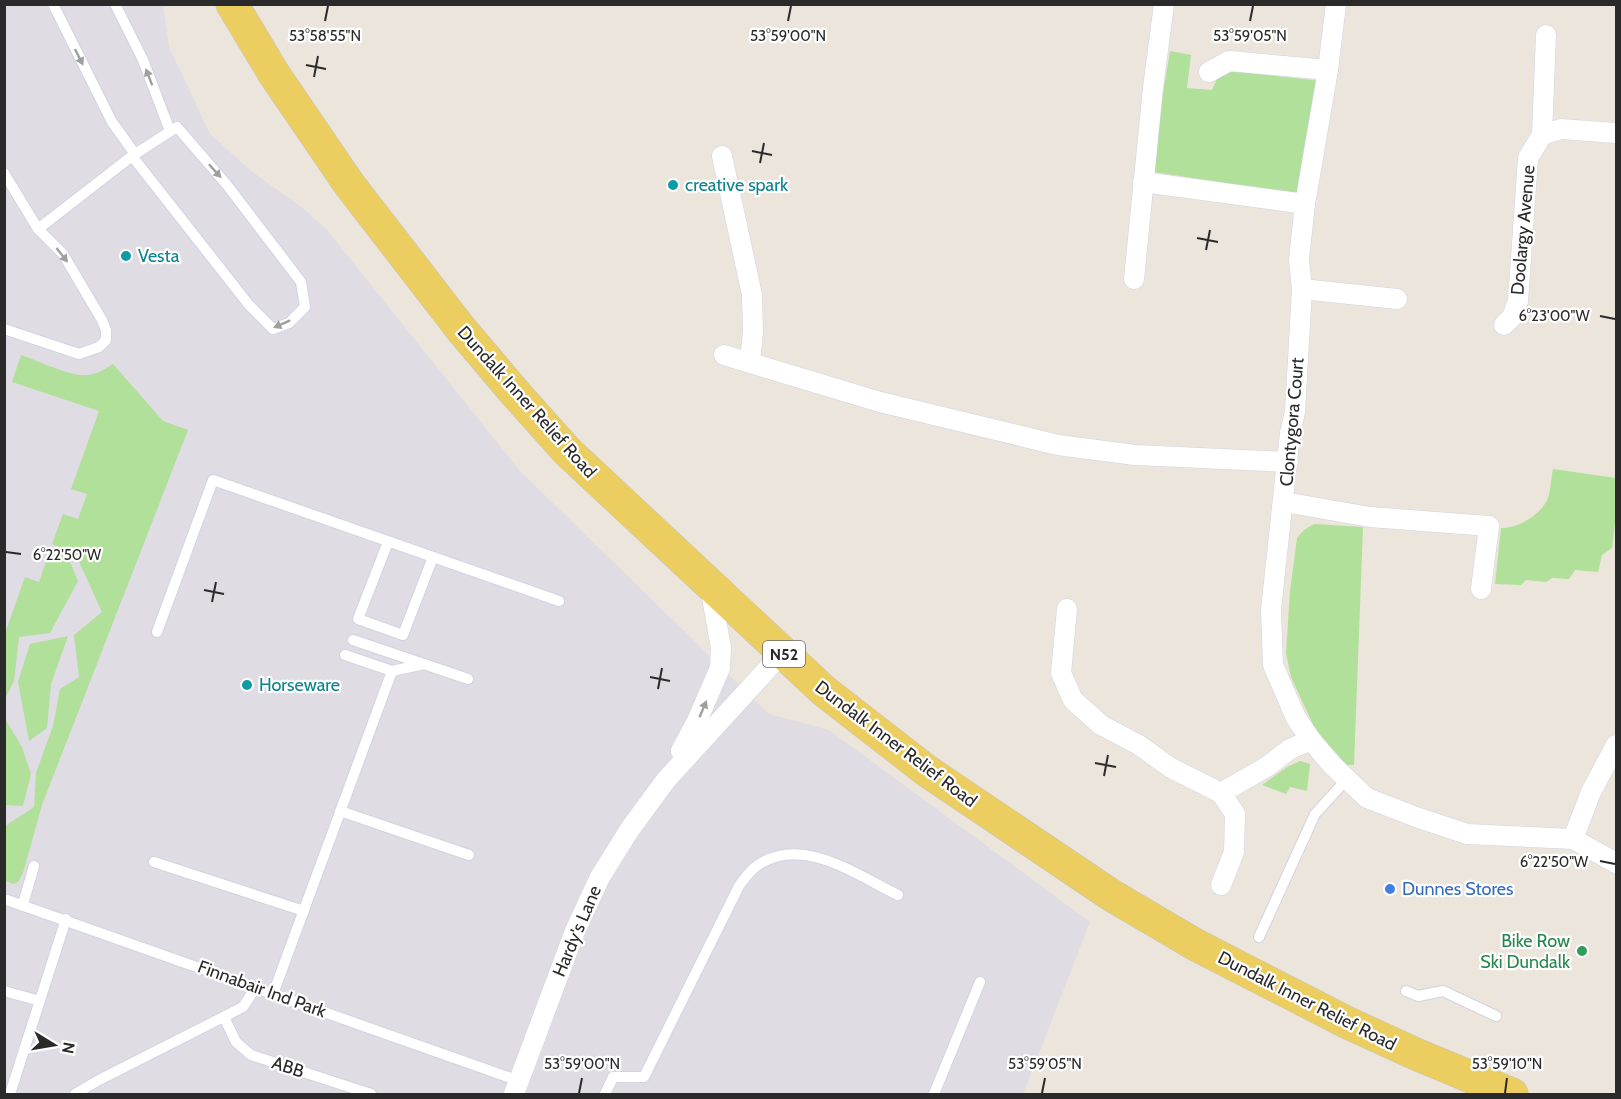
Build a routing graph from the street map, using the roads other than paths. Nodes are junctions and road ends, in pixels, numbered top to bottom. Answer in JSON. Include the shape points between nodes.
{"nodes":[{"id":1,"x":53,"y":4,"type":"edge"},
{"id":2,"x":115,"y":4,"type":"edge"},
{"id":3,"x":232,"y":4,"type":"edge"},
{"id":4,"x":1164,"y":4,"type":"edge"},
{"id":5,"x":1336,"y":4,"type":"edge"},
{"id":6,"x":1546,"y":35,"type":"dead end"},
{"id":7,"x":1328,"y":70,"type":"junction"},
{"id":8,"x":1209,"y":72,"type":"dead end"},
{"id":9,"x":173,"y":129,"type":"junction"},
{"id":10,"x":1617,"y":133,"type":"edge"},
{"id":11,"x":1542,"y":135,"type":"junction"},
{"id":12,"x":134,"y":155,"type":"junction"},
{"id":13,"x":722,"y":156,"type":"dead end"},
{"id":14,"x":4,"y":173,"type":"edge"},
{"id":15,"x":1143,"y":182,"type":"junction"},
{"id":16,"x":1305,"y":204,"type":"junction"},
{"id":17,"x":38,"y":229,"type":"junction"},
{"id":18,"x":1134,"y":279,"type":"dead end"},
{"id":19,"x":1302,"y":289,"type":"junction"},
{"id":20,"x":1397,"y":299,"type":"dead end"},
{"id":21,"x":1504,"y":325,"type":"dead end"},
{"id":22,"x":4,"y":329,"type":"edge"},
{"id":23,"x":724,"y":355,"type":"dead end"},
{"id":24,"x":750,"y":362,"type":"junction"},
{"id":25,"x":1288,"y":462,"type":"junction"},
{"id":26,"x":1284,"y":502,"type":"junction"},
{"id":27,"x":388,"y":542,"type":"junction"},
{"id":28,"x":433,"y":558,"type":"junction"},
{"id":29,"x":710,"y":586,"type":"junction"},
{"id":30,"x":1481,"y":589,"type":"dead end"},
{"id":31,"x":559,"y":601,"type":"dead end"},
{"id":32,"x":1067,"y":609,"type":"dead end"},
{"id":33,"x":157,"y":632,"type":"dead end"},
{"id":34,"x":353,"y":640,"type":"dead end"},
{"id":35,"x":782,"y":652,"type":"junction"},
{"id":36,"x":345,"y":655,"type":"dead end"},
{"id":37,"x":425,"y":664,"type":"junction"},
{"id":38,"x":392,"y":671,"type":"junction"},
{"id":39,"x":468,"y":679,"type":"dead end"},
{"id":40,"x":1311,"y":740,"type":"junction"},
{"id":41,"x":1617,"y":745,"type":"edge"},
{"id":42,"x":1347,"y":779,"type":"junction"},
{"id":43,"x":666,"y":780,"type":"junction"},
{"id":44,"x":1221,"y":793,"type":"junction"},
{"id":45,"x":340,"y":811,"type":"junction"},
{"id":46,"x":1573,"y":839,"type":"junction"},
{"id":47,"x":470,"y":855,"type":"dead end"},
{"id":48,"x":154,"y":862,"type":"dead end"},
{"id":49,"x":1617,"y":863,"type":"edge"},
{"id":50,"x":34,"y":866,"type":"dead end"},
{"id":51,"x":1221,"y":885,"type":"dead end"},
{"id":52,"x":898,"y":895,"type":"dead end"},
{"id":53,"x":4,"y":899,"type":"edge"},
{"id":54,"x":23,"y":904,"type":"junction"},
{"id":55,"x":304,"y":911,"type":"junction"},
{"id":56,"x":66,"y":919,"type":"junction"},
{"id":57,"x":1259,"y":937,"type":"dead end"},
{"id":58,"x":980,"y":982,"type":"dead end"},
{"id":59,"x":256,"y":987,"type":"junction"},
{"id":60,"x":4,"y":991,"type":"edge"},
{"id":61,"x":1406,"y":991,"type":"dead end"},
{"id":62,"x":273,"y":994,"type":"junction"},
{"id":63,"x":40,"y":1001,"type":"junction"},
{"id":64,"x":1496,"y":1016,"type":"dead end"},
{"id":65,"x":224,"y":1017,"type":"junction"},
{"id":66,"x":516,"y":1088,"type":"edge"},
{"id":67,"x":10,"y":1095,"type":"edge"},
{"id":68,"x":75,"y":1095,"type":"edge"},
{"id":69,"x":371,"y":1095,"type":"edge"},
{"id":70,"x":605,"y":1095,"type":"edge"},
{"id":71,"x":934,"y":1095,"type":"edge"},
{"id":72,"x":1512,"y":1095,"type":"edge"}],
"edges":[{"from":1,"to":12,"type":"lane","one_way":true,"via":[[112,122]]},
{"from":9,"to":2,"type":"lane","one_way":true},
{"from":3,"to":29,"type":"main road","name":"Dundalk Inner Relief Road","number":"N52","via":[[349,184],[460,329],[567,450]]},
{"from":4,"to":15,"type":"street"},
{"from":5,"to":7,"type":"street","name":"Clontygora Court"},
{"from":6,"to":11,"type":"street","name":"Doolargy Avenue"},
{"from":7,"to":8,"type":"street","via":[[1228,61]]},
{"from":7,"to":16,"type":"street","name":"Clontygora Court"},
{"from":9,"to":12,"type":"lane"},
{"from":9,"to":12,"type":"lane","one_way":true,"via":[[227,185],[301,282],[305,307],[289,323],[273,329],[249,305]]},
{"from":10,"to":11,"type":"street","via":[[1561,129]]},
{"from":11,"to":21,"type":"street","name":"Doolargy Avenue","via":[[1528,158],[1518,301]]},
{"from":12,"to":17,"type":"lane"},
{"from":13,"to":24,"type":"street","via":[[752,295]]},
{"from":14,"to":17,"type":"lane"},
{"from":15,"to":16,"type":"street"},
{"from":15,"to":18,"type":"street"},
{"from":16,"to":19,"type":"street","name":"Clontygora Court","via":[[1299,259]]},
{"from":17,"to":22,"type":"lane","one_way":true,"via":[[63,254],[102,320],[106,340],[79,354]]},
{"from":19,"to":20,"type":"street"},
{"from":19,"to":25,"type":"street","name":"Clontygora Court"},
{"from":23,"to":24,"type":"street"},
{"from":24,"to":25,"type":"street","via":[[880,402],[1058,446],[1135,455]]},
{"from":25,"to":26,"type":"street","name":"Clontygora Court"},
{"from":26,"to":30,"type":"street","name":"Clontygora Court","via":[[1370,517],[1489,526]]},
{"from":26,"to":40,"type":"street","via":[[1271,610],[1273,665],[1296,718]]},
{"from":27,"to":28,"type":"lane"},
{"from":27,"to":28,"type":"lane","via":[[358,619],[403,635]]},
{"from":27,"to":33,"type":"lane","via":[[213,480]]},
{"from":28,"to":31,"type":"lane"},
{"from":29,"to":35,"type":"main road","name":"Dundalk Inner Relief Road","number":"N52"},
{"from":43,"to":29,"type":"street","name":"Hardy's Lane","one_way":true,"via":[[720,669],[721,648]]},
{"from":32,"to":44,"type":"street","via":[[1061,673],[1072,700],[1101,725]]},
{"from":34,"to":37,"type":"lane"},
{"from":35,"to":43,"type":"street","name":"Hardy's Lane"},
{"from":35,"to":72,"type":"main road","name":"Dundalk Inner Relief Road","number":"N52","via":[[824,691],[927,771],[1111,895],[1196,945],[1348,1023]]},
{"from":36,"to":38,"type":"lane"},
{"from":37,"to":38,"type":"lane"},
{"from":37,"to":39,"type":"lane"},
{"from":38,"to":45,"type":"lane"},
{"from":40,"to":42,"type":"street"},
{"from":40,"to":44,"type":"street"},
{"from":41,"to":46,"type":"street","via":[[1591,792]]},
{"from":42,"to":46,"type":"street","via":[[1367,798],[1467,834]]},
{"from":42,"to":57,"type":"lane","via":[[1315,814]]},
{"from":43,"to":66,"type":"street","name":"Hardy's Lane","via":[[600,877],[575,931]]},
{"from":44,"to":51,"type":"street","via":[[1235,814],[1234,852]]},
{"from":45,"to":47,"type":"lane"},
{"from":45,"to":55,"type":"lane"},
{"from":46,"to":49,"type":"street"},
{"from":48,"to":55,"type":"lane"},
{"from":50,"to":54,"type":"lane"},
{"from":52,"to":70,"type":"lane","via":[[825,860],[799,854],[776,855],[756,866],[739,886],[644,1077],[613,1077]]},
{"from":53,"to":54,"type":"lane","name":"Finnabair Ind Park"},
{"from":54,"to":56,"type":"lane","name":"Finnabair Ind Park"},
{"from":55,"to":62,"type":"lane"},
{"from":56,"to":59,"type":"lane","name":"Finnabair Ind Park"},
{"from":56,"to":63,"type":"lane"},
{"from":58,"to":71,"type":"lane"},
{"from":59,"to":62,"type":"lane","name":"Finnabair Ind Park"},
{"from":59,"to":65,"type":"lane","via":[[243,1007]]},
{"from":60,"to":63,"type":"lane"},
{"from":61,"to":64,"type":"lane","via":[[1418,996],[1443,991]]},
{"from":62,"to":66,"type":"lane","name":"Finnabair Ind Park"},
{"from":63,"to":67,"type":"lane"},
{"from":65,"to":68,"type":"lane"},
{"from":65,"to":69,"type":"lane","name":"ABB","via":[[236,1042],[251,1055]]}]}
